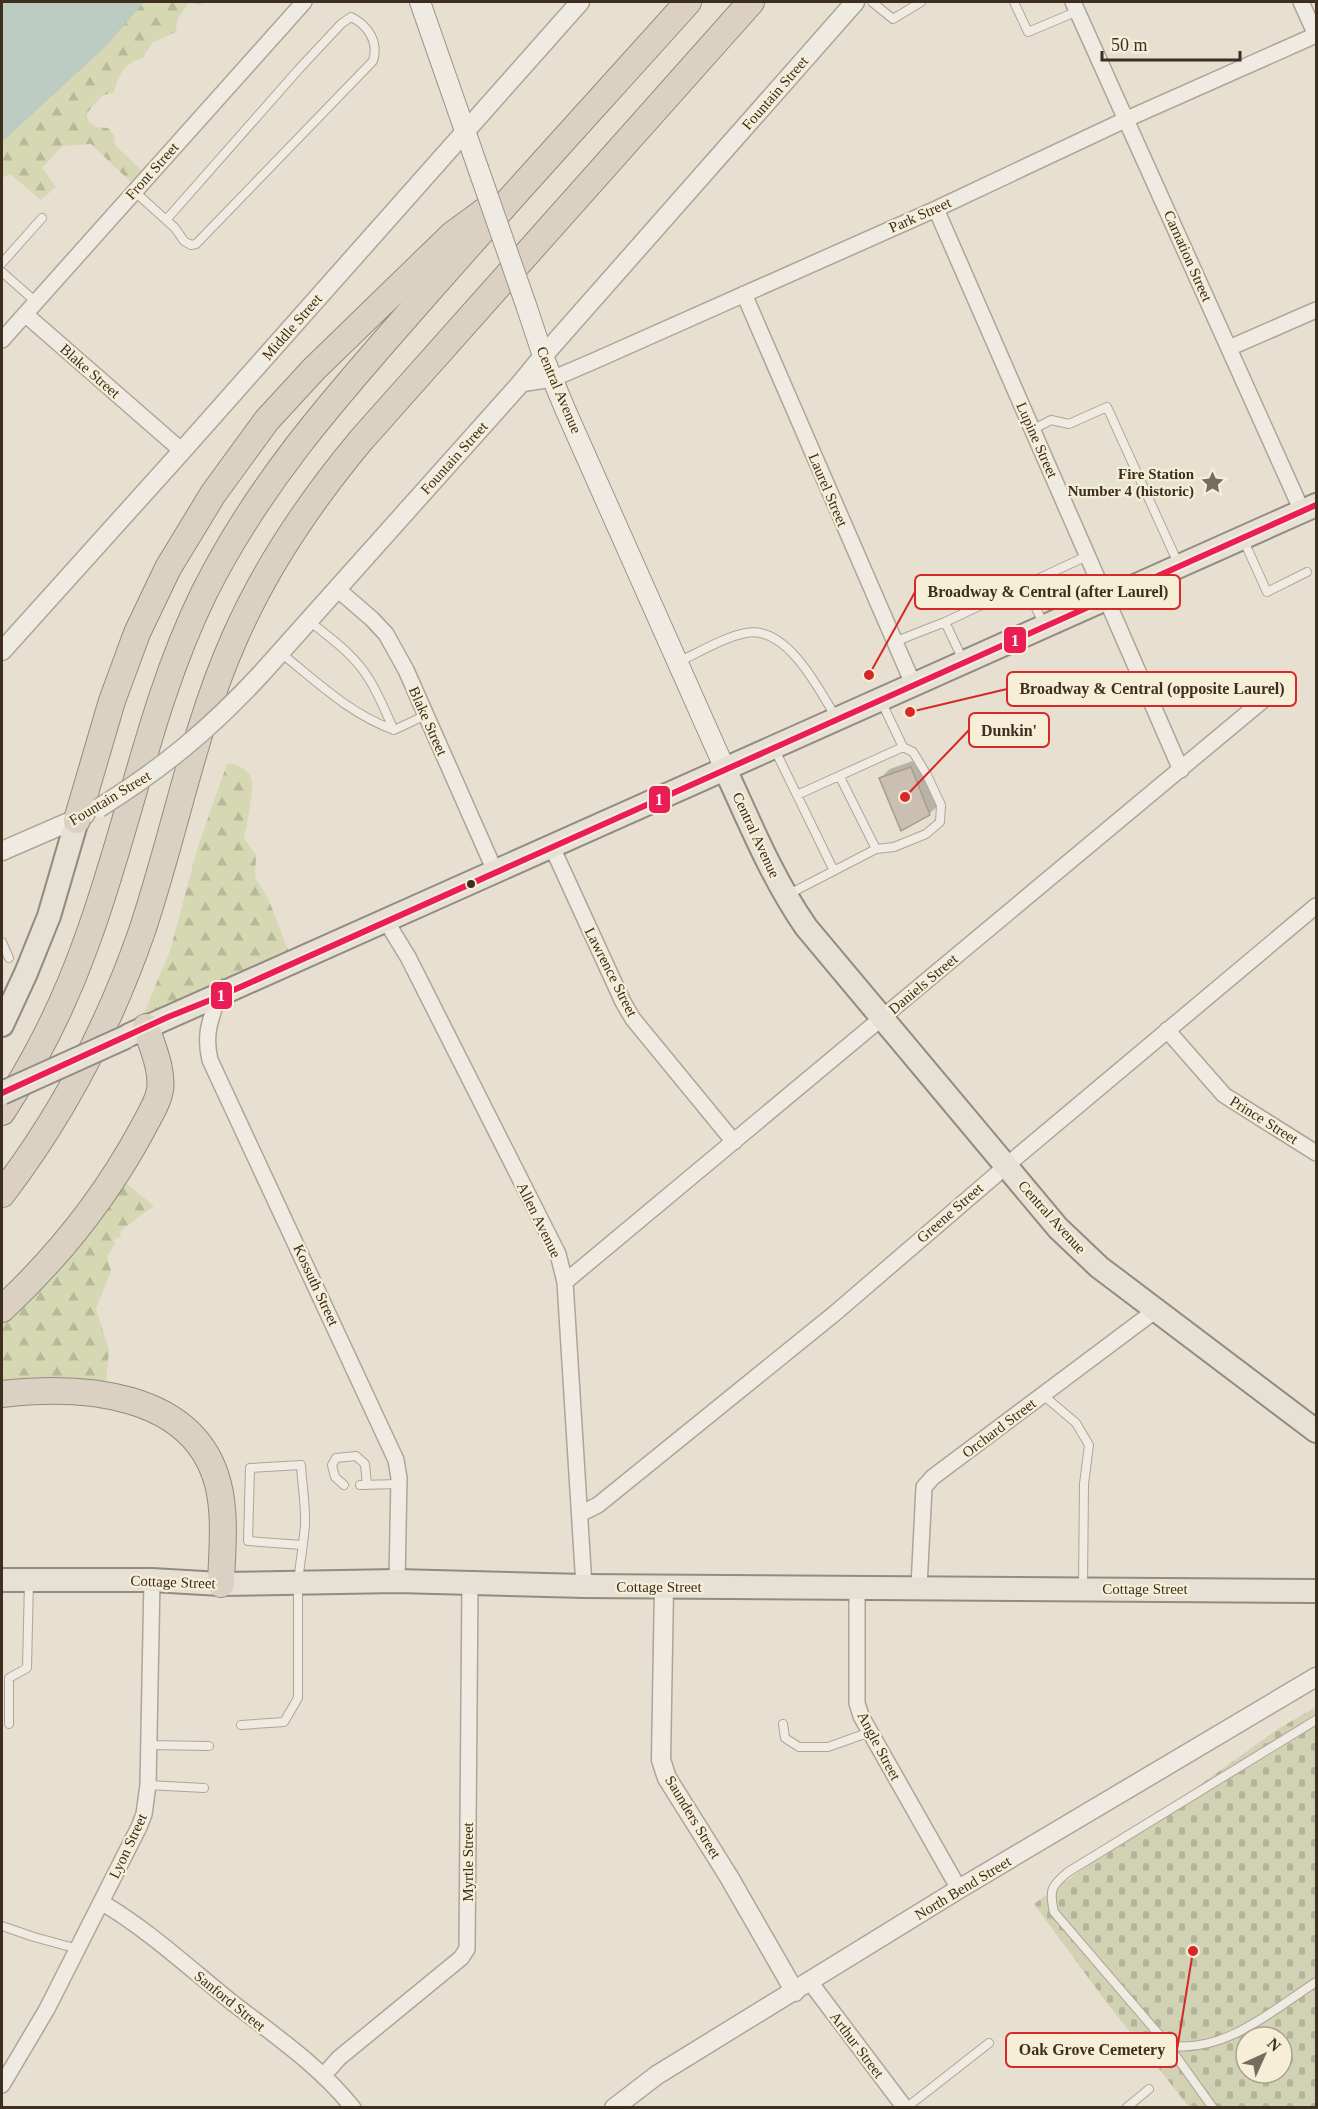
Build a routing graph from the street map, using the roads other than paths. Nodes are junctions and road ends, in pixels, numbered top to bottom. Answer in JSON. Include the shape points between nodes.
{"nodes":[{"id":1,"x":304,"y":2,"type":"edge"},
{"id":2,"x":420,"y":2,"type":"edge"},
{"id":3,"x":580,"y":2,"type":"edge"},
{"id":4,"x":688,"y":2,"type":"edge"},
{"id":5,"x":855,"y":2,"type":"edge"},
{"id":6,"x":872,"y":2,"type":"edge"},
{"id":7,"x":921,"y":2,"type":"edge"},
{"id":8,"x":1014,"y":2,"type":"edge"},
{"id":9,"x":1301,"y":2,"type":"edge"},
{"id":10,"x":750,"y":4,"type":"edge"},
{"id":11,"x":1076,"y":6,"type":"edge"},
{"id":12,"x":1316,"y":35,"type":"edge"},
{"id":13,"x":1127,"y":119,"type":"junction"},
{"id":14,"x":465,"y":131,"type":"junction"},
{"id":15,"x":532,"y":176,"type":"junction"},
{"id":16,"x":134,"y":191,"type":"junction"},
{"id":17,"x":936,"y":209,"type":"junction"},
{"id":18,"x":42,"y":218,"type":"dead end"},
{"id":19,"x":166,"y":220,"type":"junction"},
{"id":20,"x":2,"y":263,"type":"edge"},
{"id":21,"x":2,"y":272,"type":"edge"},
{"id":22,"x":744,"y":294,"type":"junction"},
{"id":23,"x":30,"y":308,"type":"junction"},
{"id":24,"x":1317,"y":310,"type":"edge"},
{"id":25,"x":2,"y":340,"type":"edge"},
{"id":26,"x":1229,"y":348,"type":"junction"},
{"id":27,"x":543,"y":356,"type":"junction"},
{"id":28,"x":552,"y":379,"type":"junction"},
{"id":29,"x":520,"y":384,"type":"junction"},
{"id":30,"x":1032,"y":430,"type":"junction"},
{"id":31,"x":182,"y":452,"type":"junction"},
{"id":32,"x":1310,"y":508,"type":"edge"},
{"id":33,"x":1243,"y":538,"type":"junction"},
{"id":34,"x":1087,"y":556,"type":"junction"},
{"id":35,"x":1180,"y":567,"type":"junction"},
{"id":36,"x":1307,"y":572,"type":"dead end"},
{"id":37,"x":1025,"y":585,"type":"junction"},
{"id":38,"x":336,"y":588,"type":"junction"},
{"id":39,"x":1107,"y":600,"type":"junction"},
{"id":40,"x":308,"y":620,"type":"junction"},
{"id":41,"x":945,"y":622,"type":"junction"},
{"id":42,"x":1045,"y":627,"type":"junction"},
{"id":43,"x":894,"y":642,"type":"junction"},
{"id":44,"x":2,"y":651,"type":"edge"},
{"id":45,"x":280,"y":652,"type":"junction"},
{"id":46,"x":678,"y":662,"type":"junction"},
{"id":47,"x":965,"y":663,"type":"junction"},
{"id":48,"x":914,"y":686,"type":"junction"},
{"id":49,"x":1280,"y":686,"type":"dead end"},
{"id":50,"x":881,"y":700,"type":"junction"},
{"id":51,"x":426,"y":716,"type":"junction"},
{"id":52,"x":837,"y":720,"type":"junction"},
{"id":53,"x":394,"y":730,"type":"junction"},
{"id":54,"x":774,"y":747,"type":"junction"},
{"id":55,"x":903,"y":747,"type":"junction"},
{"id":56,"x":725,"y":769,"type":"junction"},
{"id":57,"x":1181,"y":770,"type":"junction"},
{"id":58,"x":840,"y":777,"type":"junction"},
{"id":59,"x":797,"y":795,"type":"junction"},
{"id":60,"x":88,"y":814,"type":"junction"},
{"id":61,"x":552,"y":847,"type":"junction"},
{"id":62,"x":876,"y":849,"type":"junction"},
{"id":63,"x":2,"y":851,"type":"edge"},
{"id":64,"x":834,"y":871,"type":"junction"},
{"id":65,"x":495,"y":872,"type":"junction"},
{"id":66,"x":785,"y":896,"type":"junction"},
{"id":67,"x":1317,"y":906,"type":"edge"},
{"id":68,"x":386,"y":921,"type":"junction"},
{"id":69,"x":2,"y":942,"type":"edge"},
{"id":70,"x":9,"y":958,"type":"dead end"},
{"id":71,"x":218,"y":997,"type":"junction"},
{"id":72,"x":882,"y":1017,"type":"junction"},
{"id":73,"x":2,"y":1025,"type":"edge"},
{"id":74,"x":1167,"y":1030,"type":"junction"},
{"id":75,"x":136,"y":1032,"type":"junction"},
{"id":76,"x":2,"y":1093,"type":"edge"},
{"id":77,"x":2,"y":1112,"type":"edge"},
{"id":78,"x":734,"y":1142,"type":"junction"},
{"id":79,"x":1317,"y":1153,"type":"edge"},
{"id":80,"x":1006,"y":1166,"type":"junction"},
{"id":81,"x":2,"y":1194,"type":"edge"},
{"id":82,"x":565,"y":1282,"type":"junction"},
{"id":83,"x":2,"y":1309,"type":"edge"},
{"id":84,"x":1156,"y":1310,"type":"junction"},
{"id":85,"x":2,"y":1394,"type":"edge"},
{"id":86,"x":1043,"y":1395,"type":"junction"},
{"id":87,"x":1317,"y":1431,"type":"edge"},
{"id":88,"x":344,"y":1485,"type":"dead end"},
{"id":89,"x":399,"y":1485,"type":"junction"},
{"id":90,"x":580,"y":1514,"type":"junction"},
{"id":91,"x":302,"y":1545,"type":"junction"},
{"id":92,"x":2,"y":1580,"type":"edge"},
{"id":93,"x":29,"y":1580,"type":"junction"},
{"id":94,"x":152,"y":1580,"type":"junction"},
{"id":95,"x":397,"y":1581,"type":"junction"},
{"id":96,"x":298,"y":1583,"type":"junction"},
{"id":97,"x":470,"y":1583,"type":"junction"},
{"id":98,"x":222,"y":1584,"type":"junction"},
{"id":99,"x":584,"y":1586,"type":"junction"},
{"id":100,"x":664,"y":1587,"type":"junction"},
{"id":101,"x":919,"y":1587,"type":"junction"},
{"id":102,"x":857,"y":1588,"type":"junction"},
{"id":103,"x":1083,"y":1589,"type":"junction"},
{"id":104,"x":1317,"y":1591,"type":"edge"},
{"id":105,"x":1317,"y":1677,"type":"edge"},
{"id":106,"x":1317,"y":1720,"type":"edge"},
{"id":107,"x":9,"y":1724,"type":"dead end"},
{"id":108,"x":783,"y":1724,"type":"dead end"},
{"id":109,"x":242,"y":1725,"type":"dead end"},
{"id":110,"x":870,"y":1732,"type":"junction"},
{"id":111,"x":149,"y":1745,"type":"junction"},
{"id":112,"x":209,"y":1746,"type":"dead end"},
{"id":113,"x":148,"y":1785,"type":"junction"},
{"id":114,"x":204,"y":1788,"type":"dead end"},
{"id":115,"x":960,"y":1889,"type":"junction"},
{"id":116,"x":101,"y":1902,"type":"junction"},
{"id":117,"x":2,"y":1926,"type":"edge"},
{"id":118,"x":78,"y":1949,"type":"junction"},
{"id":119,"x":1317,"y":1982,"type":"edge"},
{"id":120,"x":802,"y":1987,"type":"junction"},
{"id":121,"x":989,"y":2043,"type":"dead end"},
{"id":122,"x":1168,"y":2045,"type":"junction"},
{"id":123,"x":323,"y":2076,"type":"junction"},
{"id":124,"x":2,"y":2085,"type":"edge"},
{"id":125,"x":1149,"y":2089,"type":"dead end"},
{"id":126,"x":353,"y":2108,"type":"edge"},
{"id":127,"x":614,"y":2108,"type":"edge"},
{"id":128,"x":905,"y":2108,"type":"edge"},
{"id":129,"x":1126,"y":2108,"type":"edge"},
{"id":130,"x":1213,"y":2108,"type":"edge"}],
"edges":[{"from":1,"to":16,"type":"street","name":"Front Street"},
{"from":2,"to":14,"type":"main road","name":"Central Avenue"},
{"from":3,"to":14,"type":"street","name":"Middle Street"},
{"from":4,"to":15,"type":"highway"},
{"from":5,"to":27,"type":"street","name":"Fountain Street"},
{"from":6,"to":7,"type":"lane","via":[[893,19]]},
{"from":8,"to":11,"type":"lane","via":[[1028,32]]},
{"from":9,"to":12,"type":"street"},
{"from":10,"to":81,"type":"highway","via":[[362,439],[320,490],[282,546],[240,626],[210,699],[142,928],[106,1021],[56,1117]]},
{"from":11,"to":13,"type":"street","name":"Carnation Street"},
{"from":12,"to":13,"type":"street","name":"Park Street"},
{"from":13,"to":17,"type":"street","name":"Park Street"},
{"from":13,"to":26,"type":"street","name":"Carnation Street"},
{"from":14,"to":27,"type":"main road","name":"Central Avenue","bridge":true},
{"from":14,"to":31,"type":"street","name":"Middle Street"},
{"from":15,"to":60,"type":"highway","via":[[452,236],[314,369],[267,420],[233,465],[180,548],[148,609],[112,701]]},
{"from":15,"to":77,"type":"highway","via":[[311,426],[235,536],[203,596],[168,680],[73,976],[36,1054]]},
{"from":16,"to":19,"type":"lane"},
{"from":16,"to":23,"type":"street","name":"Front Street"},
{"from":17,"to":22,"type":"street","name":"Park Street"},
{"from":17,"to":30,"type":"street","name":"Lupine Street"},
{"from":18,"to":20,"type":"lane"},
{"from":19,"to":19,"type":"lane","via":[[179,236],[191,245],[196,244],[373,61],[375,44],[361,22],[351,17],[341,24]]},
{"from":21,"to":23,"type":"lane"},
{"from":22,"to":28,"type":"street","name":"Park Street"},
{"from":22,"to":43,"type":"street","name":"Laurel Street"},
{"from":23,"to":25,"type":"street","name":"Front Street"},
{"from":23,"to":31,"type":"street","name":"Blake Street"},
{"from":24,"to":26,"type":"street"},
{"from":26,"to":32,"type":"street","name":"Carnation Street"},
{"from":27,"to":28,"type":"main road","name":"Central Avenue"},
{"from":27,"to":29,"type":"street","name":"Fountain Street"},
{"from":28,"to":29,"type":"street","name":"Park Street"},
{"from":28,"to":46,"type":"main road","name":"Central Avenue"},
{"from":29,"to":38,"type":"street","name":"Fountain Street"},
{"from":30,"to":34,"type":"street","name":"Lupine Street"},
{"from":30,"to":35,"type":"lane","via":[[1051,420],[1069,424],[1107,407]]},
{"from":31,"to":44,"type":"street","name":"Middle Street"},
{"from":32,"to":33,"type":"main road"},
{"from":33,"to":35,"type":"main road"},
{"from":33,"to":36,"type":"lane","via":[[1267,592]]},
{"from":34,"to":37,"type":"lane"},
{"from":34,"to":39,"type":"street","name":"Lupine Street"},
{"from":35,"to":39,"type":"main road"},
{"from":37,"to":41,"type":"lane"},
{"from":37,"to":42,"type":"lane"},
{"from":38,"to":40,"type":"street","name":"Fountain Street"},
{"from":38,"to":51,"type":"street","name":"Blake Street","via":[[386,634]]},
{"from":39,"to":42,"type":"main road"},
{"from":39,"to":57,"type":"street","name":"Lupine Street"},
{"from":40,"to":45,"type":"street","name":"Fountain Street"},
{"from":40,"to":53,"type":"lane","via":[[358,664]]},
{"from":41,"to":43,"type":"lane"},
{"from":41,"to":47,"type":"lane"},
{"from":42,"to":47,"type":"main road"},
{"from":43,"to":48,"type":"street","name":"Laurel Street"},
{"from":45,"to":53,"type":"lane","via":[[336,699]]},
{"from":45,"to":60,"type":"street","name":"Fountain Street","bridge":true,"via":[[189,745]]},
{"from":46,"to":52,"type":"lane","via":[[746,633],[765,632],[803,666]]},
{"from":46,"to":56,"type":"main road","name":"Central Avenue"},
{"from":47,"to":48,"type":"main road"},
{"from":48,"to":50,"type":"main road"},
{"from":49,"to":57,"type":"street","name":"Daniels Street"},
{"from":50,"to":52,"type":"main road"},
{"from":50,"to":55,"type":"lane"},
{"from":51,"to":53,"type":"lane"},
{"from":51,"to":65,"type":"street","name":"Blake Street"},
{"from":52,"to":54,"type":"main road"},
{"from":54,"to":56,"type":"main road"},
{"from":54,"to":59,"type":"lane"},
{"from":55,"to":58,"type":"lane"},
{"from":55,"to":62,"type":"lane","via":[[913,752],[927,775],[941,806],[940,822],[926,834],[894,847]]},
{"from":56,"to":61,"type":"main road"},
{"from":56,"to":66,"type":"main road","name":"Central Avenue"},
{"from":57,"to":72,"type":"street","name":"Daniels Street"},
{"from":58,"to":59,"type":"lane"},
{"from":58,"to":62,"type":"lane"},
{"from":59,"to":64,"type":"lane"},
{"from":60,"to":63,"type":"street","name":"Fountain Street"},
{"from":60,"to":73,"type":"main road"},
{"from":61,"to":65,"type":"main road"},
{"from":61,"to":78,"type":"street","name":"Lawrence Street","via":[[623,1002]]},
{"from":62,"to":64,"type":"lane"},
{"from":64,"to":66,"type":"lane"},
{"from":65,"to":68,"type":"main road"},
{"from":66,"to":72,"type":"main road","name":"Central Avenue","via":[[806,927]]},
{"from":67,"to":74,"type":"street","name":"Greene Street"},
{"from":68,"to":71,"type":"main road"},
{"from":68,"to":82,"type":"street","name":"Allen Avenue","via":[[558,1254]]},
{"from":69,"to":70,"type":"lane"},
{"from":71,"to":75,"type":"main road"},
{"from":71,"to":89,"type":"street","name":"Kossuth Street","via":[[208,1027],[210,1060],[393,1450]]},
{"from":72,"to":78,"type":"street","name":"Daniels Street"},
{"from":72,"to":80,"type":"main road","name":"Central Avenue"},
{"from":74,"to":79,"type":"street","name":"Prince Street","via":[[1224,1095]]},
{"from":74,"to":80,"type":"street","name":"Greene Street"},
{"from":75,"to":76,"type":"main road","bridge":true},
{"from":75,"to":83,"type":"highway","via":[[161,1083],[149,1117],[88,1213],[51,1259]]},
{"from":78,"to":82,"type":"street","name":"Daniels Street"},
{"from":80,"to":84,"type":"main road","name":"Central Avenue","via":[[1077,1248]]},
{"from":80,"to":90,"type":"street","name":"Greene Street","via":[[834,1314],[598,1505]]},
{"from":82,"to":90,"type":"street","name":"Allen Avenue"},
{"from":84,"to":86,"type":"street","name":"Orchard Street"},
{"from":84,"to":87,"type":"main road","name":"Central Avenue"},
{"from":85,"to":98,"type":"highway","via":[[52,1391],[106,1396],[151,1407],[182,1425],[209,1459],[218,1482]]},
{"from":86,"to":101,"type":"street","name":"Orchard Street","via":[[924,1486]]},
{"from":86,"to":103,"type":"lane","via":[[1076,1423],[1089,1446],[1084,1484]]},
{"from":88,"to":89,"type":"lane","via":[[335,1477],[332,1465],[336,1458],[356,1456],[365,1464],[364,1485]]},
{"from":89,"to":95,"type":"street","name":"Kossuth Street"},
{"from":90,"to":99,"type":"street","name":"Allen Avenue"},
{"from":91,"to":91,"type":"lane","via":[[305,1524],[301,1465],[250,1468],[248,1541]]},
{"from":91,"to":96,"type":"lane"},
{"from":92,"to":93,"type":"main road","name":"Cottage Street"},
{"from":93,"to":94,"type":"main road","name":"Cottage Street"},
{"from":93,"to":107,"type":"lane","via":[[27,1668],[9,1678]]},
{"from":94,"to":98,"type":"main road","name":"Cottage Street"},
{"from":94,"to":111,"type":"street","name":"Lyon Street"},
{"from":95,"to":96,"type":"main road","name":"Cottage Street"},
{"from":95,"to":97,"type":"main road","name":"Cottage Street"},
{"from":96,"to":98,"type":"main road","name":"Cottage Street"},
{"from":96,"to":109,"type":"lane","via":[[298,1698],[284,1722]]},
{"from":97,"to":99,"type":"main road","name":"Cottage Street"},
{"from":97,"to":123,"type":"street","name":"Myrtle Street","via":[[467,1949],[461,1959],[339,2058]]},
{"from":99,"to":100,"type":"main road","name":"Cottage Street"},
{"from":100,"to":102,"type":"main road","name":"Cottage Street"},
{"from":100,"to":120,"type":"street","name":"Saunders Street","via":[[662,1760],[667,1778]]},
{"from":101,"to":102,"type":"main road","name":"Cottage Street"},
{"from":101,"to":103,"type":"main road","name":"Cottage Street"},
{"from":102,"to":110,"type":"street","name":"Angle Street","via":[[857,1703]]},
{"from":103,"to":104,"type":"main road","name":"Cottage Street"},
{"from":105,"to":115,"type":"street","name":"North Bend Street"},
{"from":106,"to":122,"type":"lane","via":[[1055,1883],[1050,1894],[1054,1912]]},
{"from":108,"to":110,"type":"lane","via":[[785,1738],[799,1747],[828,1747]]},
{"from":110,"to":115,"type":"street","name":"Angle Street"},
{"from":111,"to":112,"type":"lane"},
{"from":111,"to":113,"type":"street","name":"Lyon Street"},
{"from":113,"to":114,"type":"lane"},
{"from":113,"to":116,"type":"street","name":"Lyon Street","via":[[144,1814]]},
{"from":115,"to":120,"type":"street","name":"North Bend Street"},
{"from":116,"to":118,"type":"street","name":"Lyon Street"},
{"from":116,"to":123,"type":"street","name":"Sanford Street","via":[[151,1937]]},
{"from":117,"to":118,"type":"lane"},
{"from":118,"to":124,"type":"street","name":"Lyon Street"},
{"from":119,"to":122,"type":"lane","via":[[1241,2031],[1220,2040],[1194,2046]]},
{"from":120,"to":127,"type":"street","name":"North Bend Street","via":[[657,2075]]},
{"from":120,"to":128,"type":"street","name":"Arthur Street"},
{"from":121,"to":128,"type":"lane"},
{"from":122,"to":130,"type":"lane"},
{"from":123,"to":126,"type":"street","name":"Sanford Street"},
{"from":125,"to":129,"type":"lane"}]}
